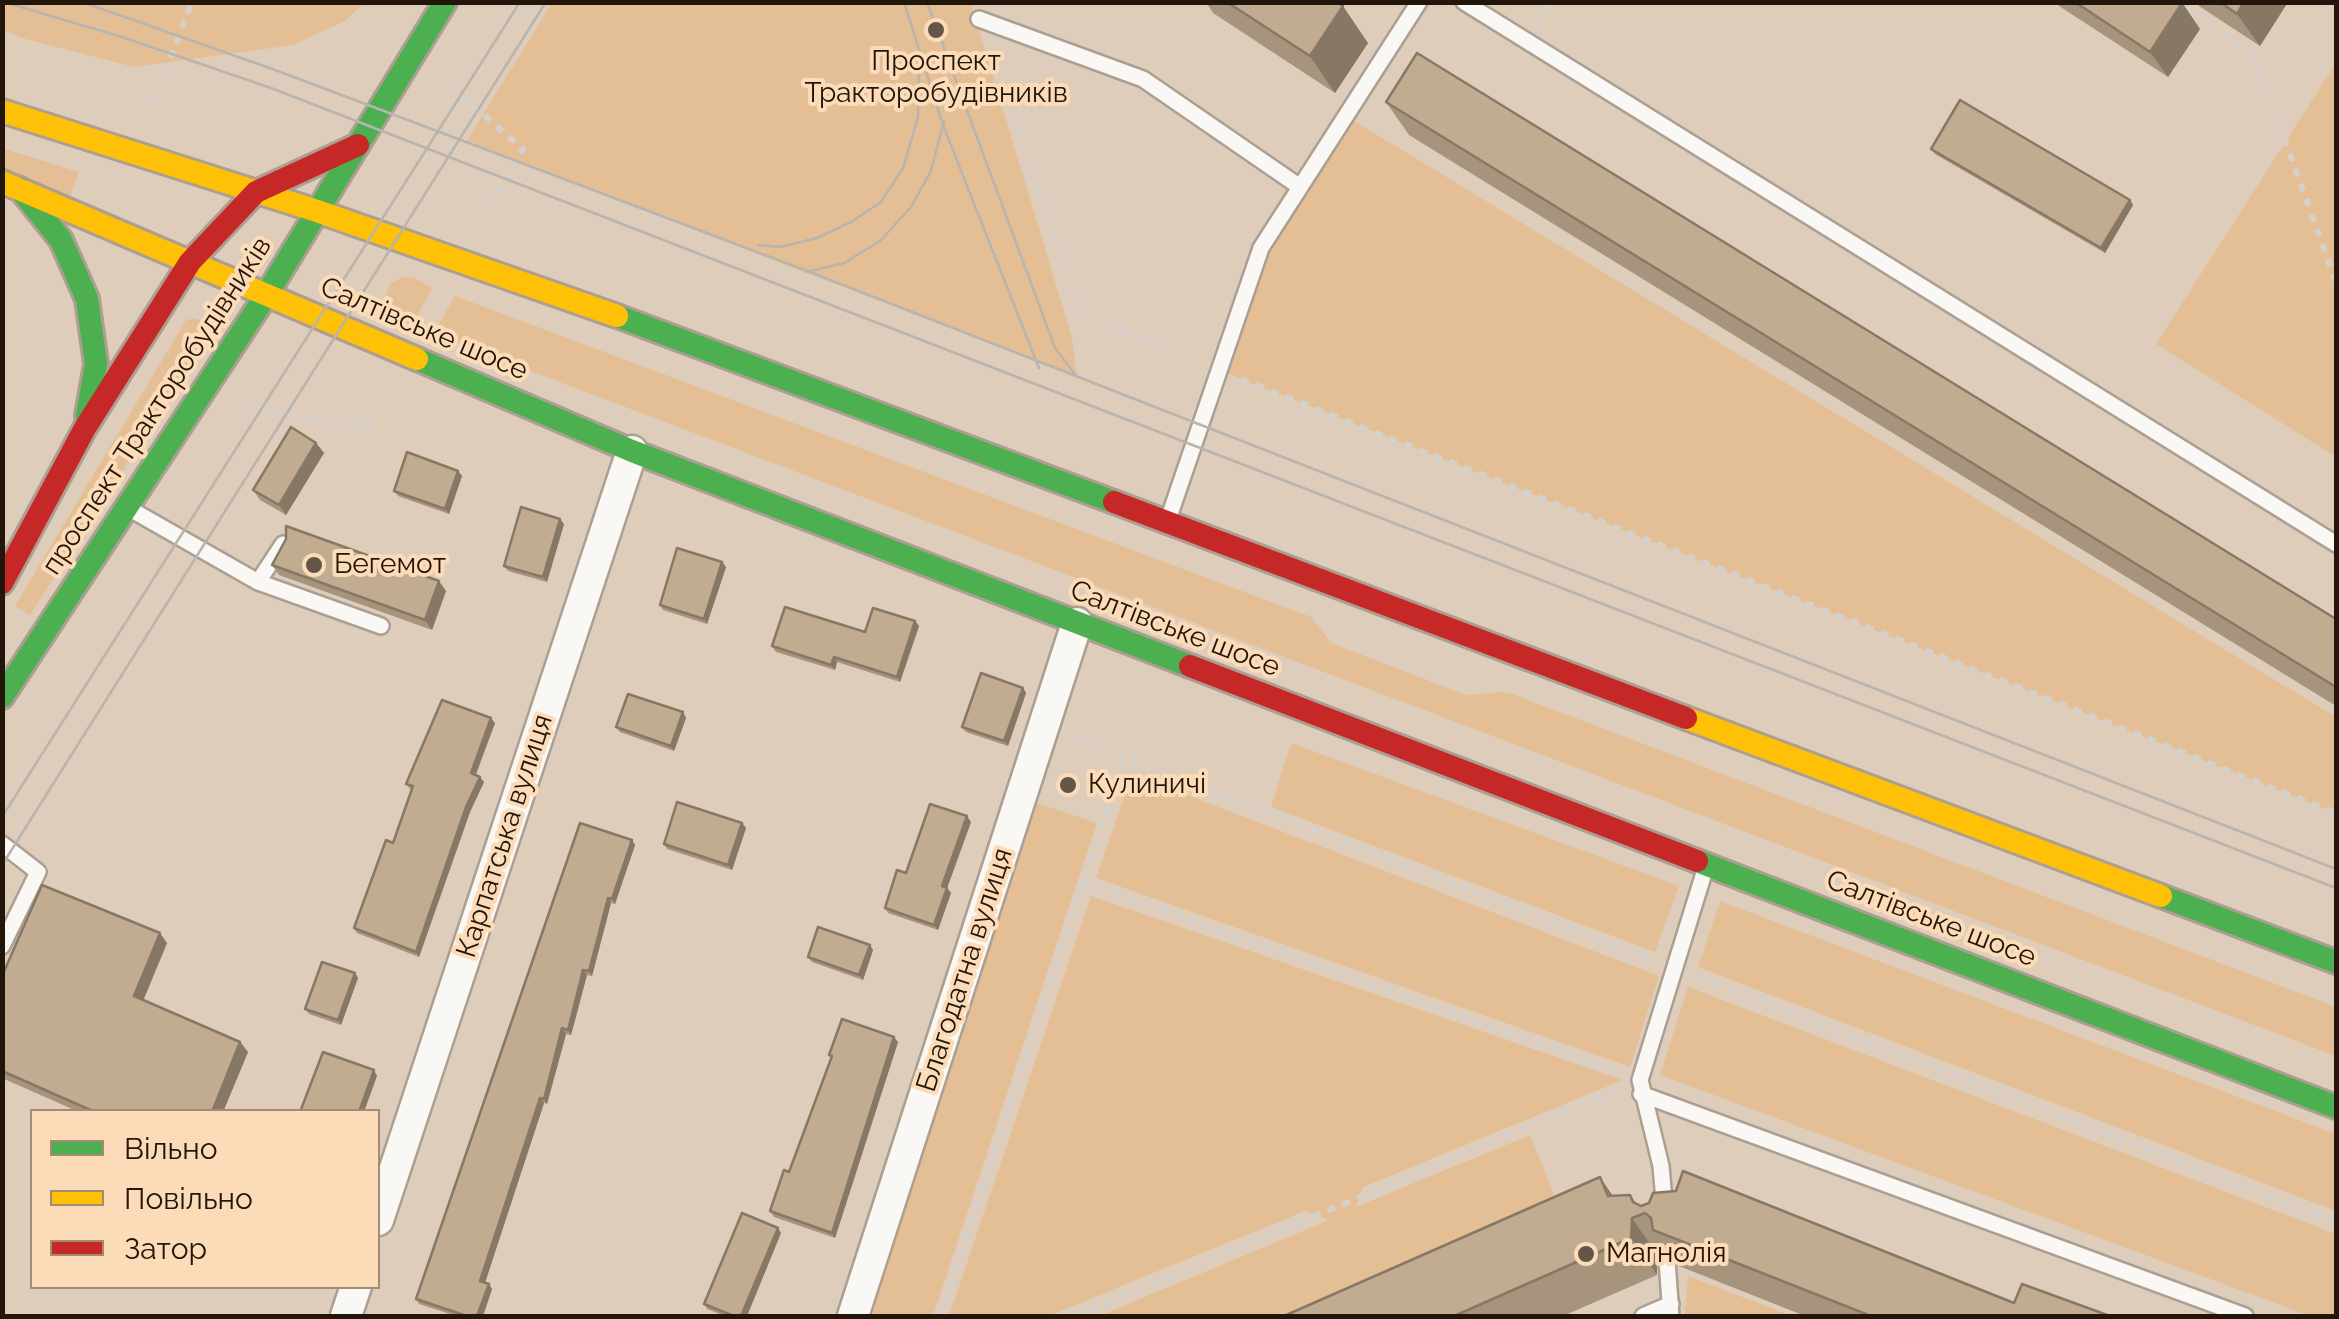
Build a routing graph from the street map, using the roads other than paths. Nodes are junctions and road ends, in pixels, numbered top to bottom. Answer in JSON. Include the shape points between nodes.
{"nodes":[{"id":1,"x":445,"y":2,"type":"edge"},
{"id":2,"x":1419,"y":2,"type":"edge"},
{"id":3,"x":1464,"y":2,"type":"edge"},
{"id":4,"x":979,"y":18,"type":"road end"},
{"id":5,"x":2,"y":110,"type":"edge"},
{"id":6,"x":358,"y":146,"type":"junction"},
{"id":7,"x":11,"y":186,"type":"edge"},
{"id":8,"x":1300,"y":187,"type":"junction"},
{"id":9,"x":256,"y":192,"type":"junction"},
{"id":10,"x":317,"y":211,"type":"junction"},
{"id":11,"x":190,"y":262,"type":"junction"},
{"id":12,"x":267,"y":294,"type":"junction"},
{"id":13,"x":85,"y":428,"type":"junction"},
{"id":14,"x":632,"y":452,"type":"junction"},
{"id":15,"x":126,"y":507,"type":"junction"},
{"id":16,"x":1168,"y":522,"type":"junction"},
{"id":17,"x":283,"y":544,"type":"edge"},
{"id":18,"x":2336,"y":544,"type":"edge"},
{"id":19,"x":258,"y":582,"type":"junction"},
{"id":20,"x":2,"y":583,"type":"edge"},
{"id":21,"x":1077,"y":623,"type":"junction"},
{"id":22,"x":381,"y":626,"type":"edge"},
{"id":23,"x":2,"y":697,"type":"edge"},
{"id":24,"x":2,"y":844,"type":"edge"},
{"id":25,"x":1706,"y":864,"type":"junction"},
{"id":26,"x":2,"y":946,"type":"edge"},
{"id":27,"x":2336,"y":962,"type":"edge"},
{"id":28,"x":1640,"y":1087,"type":"junction"},
{"id":29,"x":2336,"y":1107,"type":"edge"},
{"id":30,"x":380,"y":1214,"type":"edge"},
{"id":31,"x":1667,"y":1231,"type":"edge"},
{"id":32,"x":1667,"y":1260,"type":"edge"},
{"id":33,"x":355,"y":1289,"type":"edge"},
{"id":34,"x":1671,"y":1310,"type":"edge"},
{"id":35,"x":346,"y":1316,"type":"edge"},
{"id":36,"x":853,"y":1316,"type":"edge"},
{"id":37,"x":1643,"y":1316,"type":"edge"},
{"id":38,"x":2246,"y":1316,"type":"edge"}],
"edges":[{"from":1,"to":6,"type":"main road","name":"проспект Тракторобудівників"},
{"from":2,"to":8,"type":"lane"},
{"from":3,"to":18,"type":"lane"},
{"from":4,"to":8,"type":"lane","via":[[1143,79]]},
{"from":5,"to":9,"type":"main road"},
{"from":6,"to":9,"type":"main road","name":"проспект Тракторобудівників"},
{"from":6,"to":10,"type":"main road","name":"проспект Тракторобудівників"},
{"from":7,"to":11,"type":"main road","name":"Салтівське шосе"},
{"from":7,"to":13,"type":"main road","via":[[62,240],[88,299],[96,364]]},
{"from":8,"to":16,"type":"lane","via":[[1261,248]]},
{"from":9,"to":10,"type":"main road"},
{"from":9,"to":11,"type":"main road","name":"проспект Тракторобудівників"},
{"from":10,"to":12,"type":"main road","name":"проспект Тракторобудівників"},
{"from":10,"to":16,"type":"main road"},
{"from":11,"to":12,"type":"main road","name":"Салтівське шосе"},
{"from":11,"to":13,"type":"main road","name":"проспект Тракторобудівників"},
{"from":12,"to":14,"type":"main road","name":"Салтівське шосе"},
{"from":12,"to":15,"type":"main road","name":"проспект Тракторобудівників"},
{"from":13,"to":20,"type":"main road","name":"проспект Тракторобудівників"},
{"from":14,"to":21,"type":"main road","name":"Салтівське шосе"},
{"from":14,"to":30,"type":"street","name":"Карпатська вулиця"},
{"from":15,"to":19,"type":"lane"},
{"from":15,"to":23,"type":"main road","name":"проспект Тракторобудівників"},
{"from":16,"to":27,"type":"main road"},
{"from":17,"to":19,"type":"lane"},
{"from":19,"to":22,"type":"lane"},
{"from":21,"to":25,"type":"main road","name":"Салтівське шосе"},
{"from":21,"to":36,"type":"street","name":"Благодатна вулиця"},
{"from":24,"to":26,"type":"lane","via":[[38,872]]},
{"from":25,"to":28,"type":"lane"},
{"from":25,"to":29,"type":"main road","name":"Салтівське шосе"},
{"from":28,"to":31,"type":"lane","via":[[1661,1166]]},
{"from":28,"to":38,"type":"lane"},
{"from":32,"to":34,"type":"lane"},
{"from":33,"to":35,"type":"street"},
{"from":34,"to":37,"type":"lane"}]}
